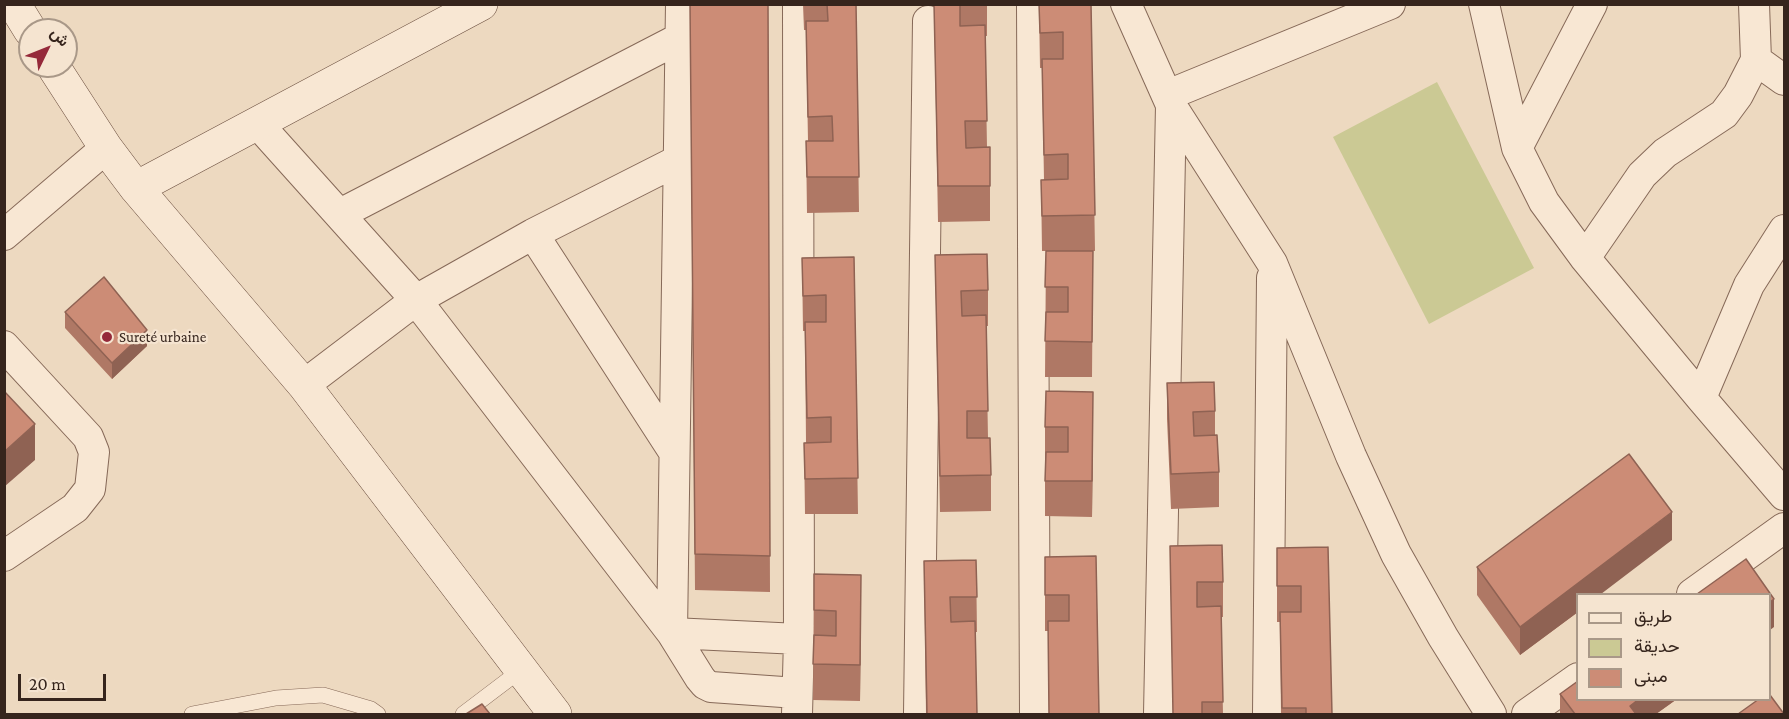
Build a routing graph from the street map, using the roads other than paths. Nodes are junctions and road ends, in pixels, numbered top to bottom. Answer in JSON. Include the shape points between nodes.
{"nodes":[{"id":1,"x":14,"y":4,"type":"edge"},
{"id":2,"x":481,"y":4,"type":"edge"},
{"id":3,"x":681,"y":4,"type":"edge"},
{"id":4,"x":798,"y":4,"type":"edge"},
{"id":5,"x":1032,"y":4,"type":"edge"},
{"id":6,"x":1126,"y":4,"type":"edge"},
{"id":7,"x":1390,"y":4,"type":"edge"},
{"id":8,"x":1484,"y":4,"type":"edge"},
{"id":9,"x":1592,"y":4,"type":"edge"},
{"id":10,"x":1754,"y":4,"type":"edge"},
{"id":11,"x":23,"y":18,"type":"edge"},
{"id":12,"x":928,"y":21,"type":"dead end"},
{"id":13,"x":682,"y":37,"type":"junction"},
{"id":14,"x":1756,"y":60,"type":"junction"},
{"id":15,"x":61,"y":78,"type":"edge"},
{"id":16,"x":1785,"y":80,"type":"edge"},
{"id":17,"x":1170,"y":100,"type":"junction"},
{"id":18,"x":258,"y":124,"type":"junction"},
{"id":19,"x":106,"y":148,"type":"junction"},
{"id":20,"x":1517,"y":148,"type":"junction"},
{"id":21,"x":679,"y":160,"type":"junction"},
{"id":22,"x":136,"y":188,"type":"junction"},
{"id":23,"x":340,"y":214,"type":"junction"},
{"id":24,"x":1785,"y":230,"type":"edge"},
{"id":25,"x":532,"y":234,"type":"junction"},
{"id":26,"x":4,"y":235,"type":"edge"},
{"id":27,"x":1585,"y":258,"type":"junction"},
{"id":28,"x":1272,"y":263,"type":"junction"},
{"id":29,"x":416,"y":300,"type":"junction"},
{"id":30,"x":4,"y":346,"type":"edge"},
{"id":31,"x":304,"y":385,"type":"junction"},
{"id":32,"x":1701,"y":398,"type":"junction"},
{"id":33,"x":674,"y":453,"type":"junction"},
{"id":34,"x":1783,"y":486,"type":"edge"},
{"id":35,"x":1785,"y":528,"type":"edge"},
{"id":36,"x":4,"y":556,"type":"edge"},
{"id":37,"x":1693,"y":593,"type":"edge"},
{"id":38,"x":672,"y":633,"type":"junction"},
{"id":39,"x":799,"y":639,"type":"junction"},
{"id":40,"x":521,"y":670,"type":"junction"},
{"id":41,"x":1576,"y":679,"type":"edge"},
{"id":42,"x":797,"y":704,"type":"edge"},
{"id":43,"x":192,"y":714,"type":"edge"},
{"id":44,"x":378,"y":714,"type":"edge"},
{"id":45,"x":463,"y":714,"type":"edge"},
{"id":46,"x":555,"y":714,"type":"edge"},
{"id":47,"x":919,"y":714,"type":"edge"},
{"id":48,"x":1035,"y":714,"type":"edge"},
{"id":49,"x":1159,"y":714,"type":"edge"},
{"id":50,"x":1268,"y":714,"type":"edge"},
{"id":51,"x":1491,"y":714,"type":"edge"},
{"id":52,"x":1527,"y":714,"type":"edge"}],
"edges":[{"from":1,"to":11,"type":"main road"},
{"from":2,"to":18,"type":"main road"},
{"from":3,"to":13,"type":"street"},
{"from":4,"to":39,"type":"street"},
{"from":5,"to":48,"type":"street"},
{"from":6,"to":17,"type":"street"},
{"from":7,"to":17,"type":"street"},
{"from":8,"to":20,"type":"street"},
{"from":9,"to":20,"type":"street"},
{"from":10,"to":14,"type":"street"},
{"from":12,"to":47,"type":"street"},
{"from":13,"to":21,"type":"street"},
{"from":13,"to":23,"type":"street"},
{"from":14,"to":16,"type":"street"},
{"from":14,"to":27,"type":"street","via":[[1724,114],[1665,153],[1642,175]]},
{"from":15,"to":19,"type":"main road"},
{"from":17,"to":28,"type":"street"},
{"from":17,"to":49,"type":"street"},
{"from":18,"to":22,"type":"main road"},
{"from":18,"to":23,"type":"street"},
{"from":19,"to":22,"type":"main road"},
{"from":19,"to":26,"type":"street"},
{"from":20,"to":27,"type":"street","via":[[1544,202]]},
{"from":21,"to":25,"type":"street"},
{"from":21,"to":33,"type":"street"},
{"from":22,"to":31,"type":"main road"},
{"from":23,"to":29,"type":"street"},
{"from":24,"to":32,"type":"street","via":[[1749,285]]},
{"from":25,"to":29,"type":"street"},
{"from":25,"to":33,"type":"street"},
{"from":27,"to":32,"type":"street"},
{"from":28,"to":50,"type":"street"},
{"from":28,"to":51,"type":"street","via":[[1396,554]]},
{"from":29,"to":31,"type":"street"},
{"from":29,"to":38,"type":"street"},
{"from":30,"to":36,"type":"street","via":[[88,437],[94,452],[90,489],[75,508]]},
{"from":31,"to":40,"type":"main road"},
{"from":32,"to":34,"type":"street"},
{"from":33,"to":38,"type":"street"},
{"from":35,"to":37,"type":"street"},
{"from":38,"to":39,"type":"street"},
{"from":38,"to":42,"type":"street","via":[[705,684]]},
{"from":39,"to":42,"type":"street"},
{"from":40,"to":45,"type":"lane"},
{"from":40,"to":46,"type":"main road"},
{"from":41,"to":52,"type":"street"},
{"from":43,"to":44,"type":"lane","via":[[276,698],[323,695]]}]}
